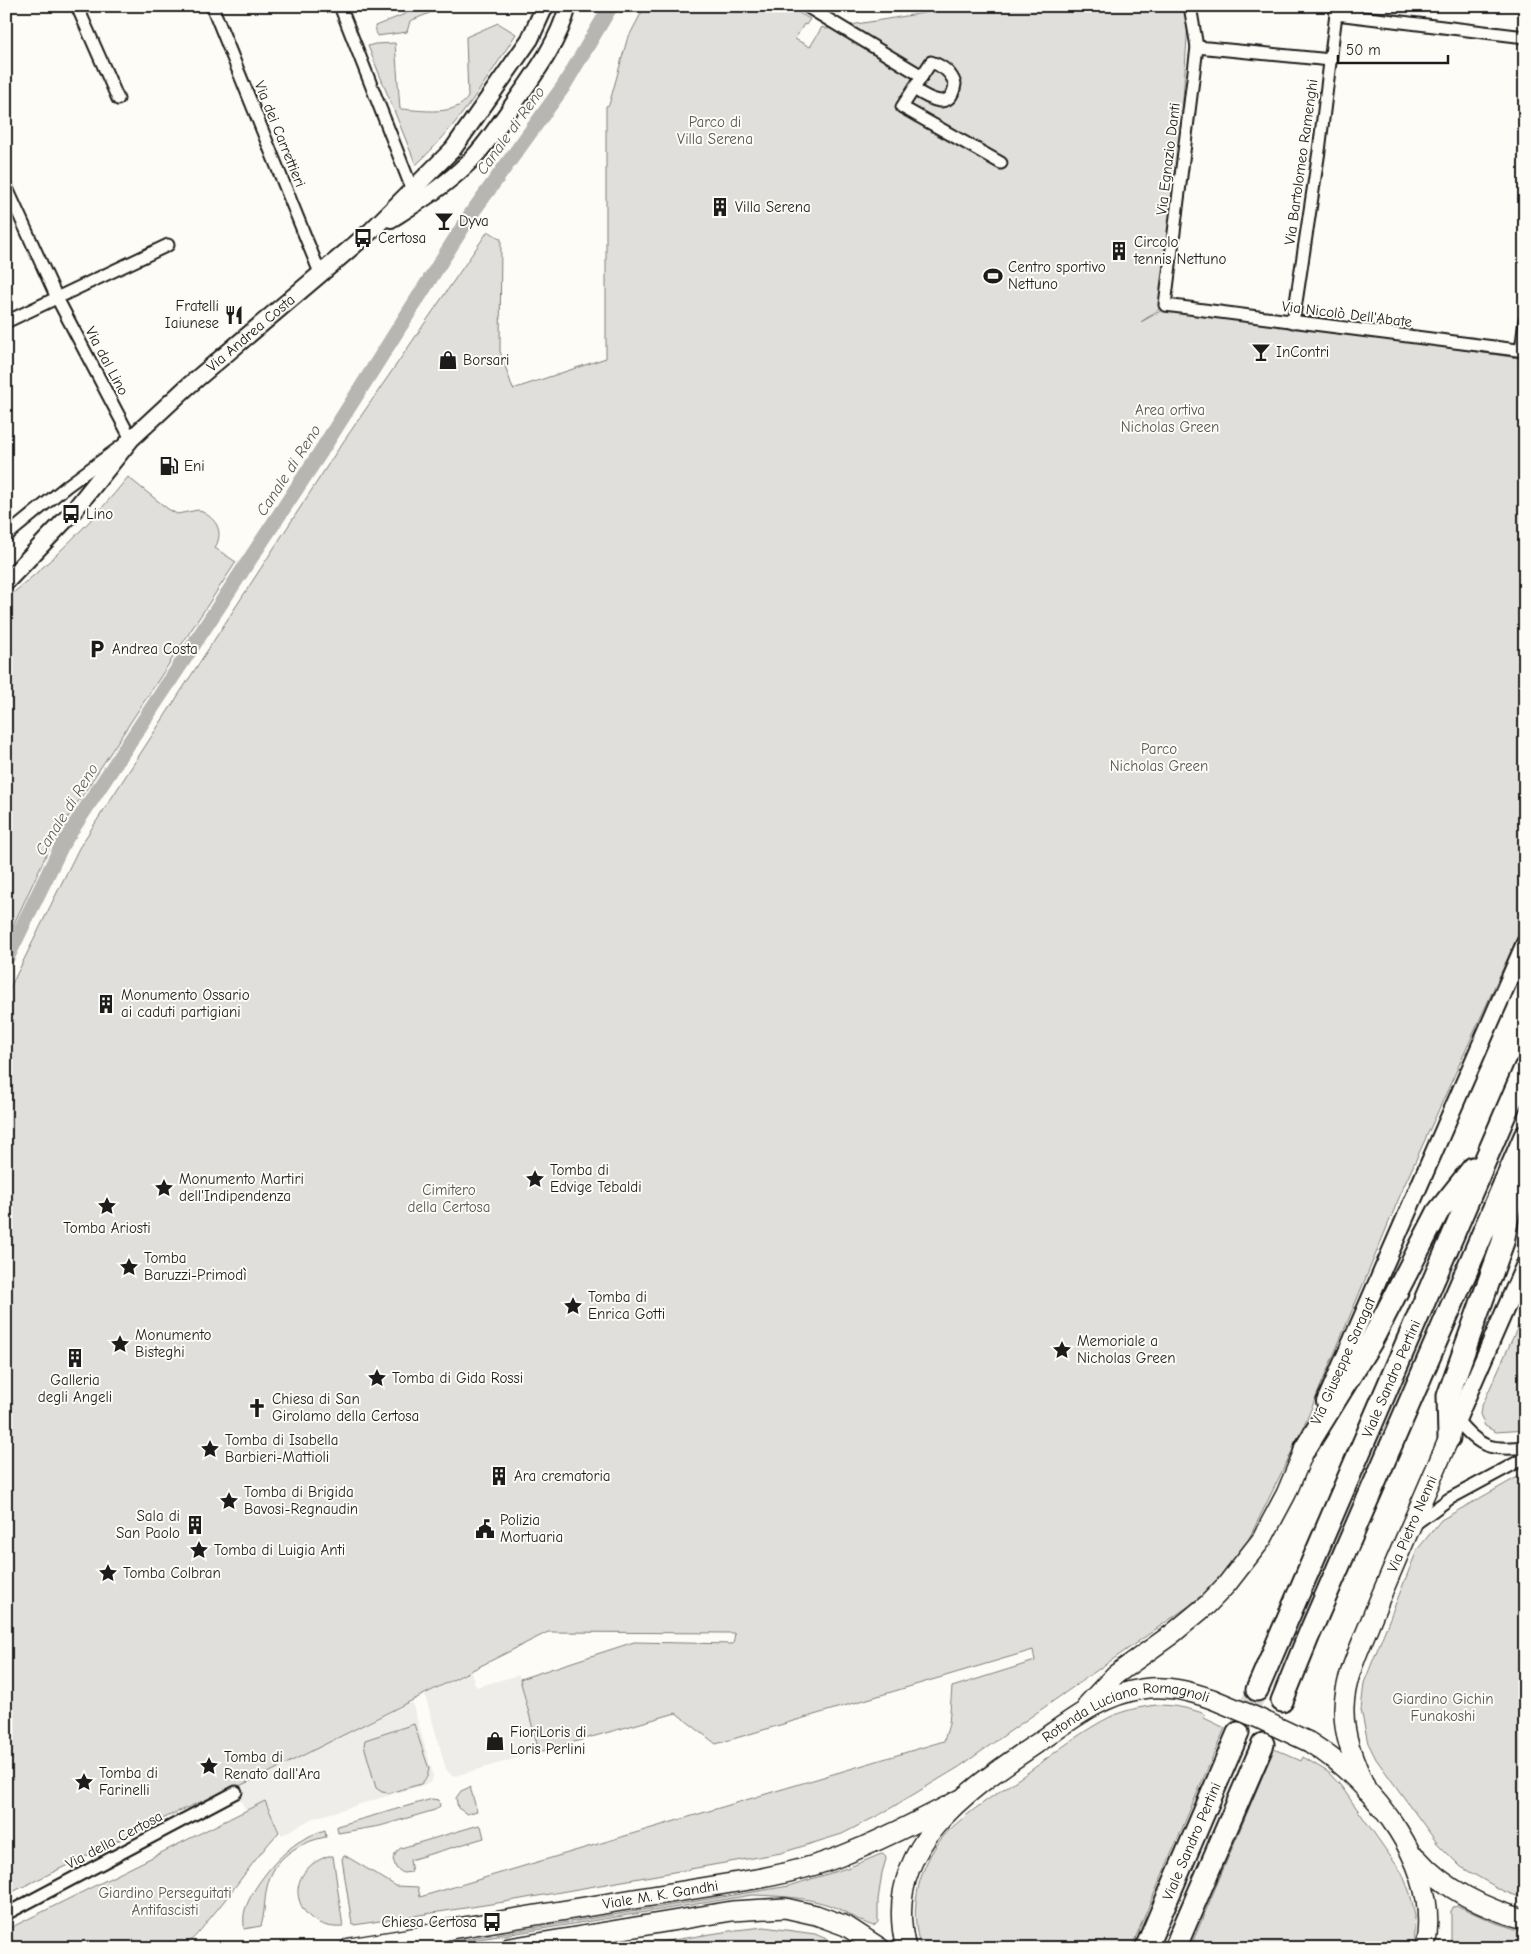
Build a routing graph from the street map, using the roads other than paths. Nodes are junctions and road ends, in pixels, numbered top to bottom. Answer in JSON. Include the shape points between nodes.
{"nodes":[{"id":1,"x":77,"y":6,"type":"edge"},
{"id":2,"x":212,"y":6,"type":"edge"},
{"id":3,"x":340,"y":6,"type":"edge"},
{"id":4,"x":545,"y":6,"type":"edge"},
{"id":5,"x":568,"y":6,"type":"edge"},
{"id":6,"x":578,"y":6,"type":"edge"},
{"id":7,"x":806,"y":6,"type":"edge"},
{"id":8,"x":1190,"y":6,"type":"edge"},
{"id":9,"x":1336,"y":10,"type":"edge"},
{"id":10,"x":559,"y":34,"type":"junction"},
{"id":11,"x":1525,"y":37,"type":"edge"},
{"id":12,"x":1197,"y":47,"type":"junction"},
{"id":13,"x":1330,"y":60,"type":"junction"},
{"id":14,"x":922,"y":76,"type":"junction"},
{"id":15,"x":914,"y":89,"type":"junction"},
{"id":16,"x":118,"y":99,"type":"dead end"},
{"id":17,"x":1001,"y":163,"type":"dead end"},
{"id":18,"x":412,"y":189,"type":"junction"},
{"id":19,"x":7,"y":190,"type":"edge"},
{"id":20,"x":372,"y":230,"type":"junction"},
{"id":21,"x":168,"y":245,"type":"dead end"},
{"id":22,"x":320,"y":273,"type":"junction"},
{"id":23,"x":57,"y":298,"type":"junction"},
{"id":24,"x":1165,"y":305,"type":"joint"},
{"id":25,"x":1525,"y":320,"type":"edge"},
{"id":26,"x":6,"y":322,"type":"edge"},
{"id":27,"x":1293,"y":322,"type":"junction"},
{"id":28,"x":1523,"y":351,"type":"edge"},
{"id":29,"x":131,"y":439,"type":"junction"},
{"id":30,"x":6,"y":536,"type":"edge"},
{"id":31,"x":6,"y":582,"type":"edge"},
{"id":32,"x":1525,"y":943,"type":"edge"},
{"id":33,"x":1525,"y":1068,"type":"edge"},
{"id":34,"x":1524,"y":1137,"type":"edge"},
{"id":35,"x":1491,"y":1144,"type":"junction"},
{"id":36,"x":1525,"y":1264,"type":"edge"},
{"id":37,"x":1453,"y":1429,"type":"junction"},
{"id":38,"x":1525,"y":1447,"type":"edge"},
{"id":39,"x":1305,"y":1449,"type":"junction"},
{"id":40,"x":1525,"y":1458,"type":"edge"},
{"id":41,"x":1411,"y":1526,"type":"junction"},
{"id":42,"x":1257,"y":1690,"type":"tunnel mouth"},
{"id":43,"x":1282,"y":1701,"type":"dead end"},
{"id":44,"x":1076,"y":1717,"type":"junction"},
{"id":45,"x":1238,"y":1733,"type":"tunnel mouth"},
{"id":46,"x":1264,"y":1744,"type":"dead end"},
{"id":47,"x":1367,"y":1791,"type":"junction"},
{"id":48,"x":236,"y":1792,"type":"dead end"},
{"id":49,"x":959,"y":1800,"type":"junction"},
{"id":50,"x":1406,"y":1844,"type":"junction"},
{"id":51,"x":6,"y":1914,"type":"edge"},
{"id":52,"x":1525,"y":1919,"type":"edge"},
{"id":53,"x":350,"y":1948,"type":"edge"},
{"id":54,"x":509,"y":1948,"type":"edge"},
{"id":55,"x":880,"y":1948,"type":"edge"},
{"id":56,"x":906,"y":1948,"type":"edge"},
{"id":57,"x":1146,"y":1948,"type":"edge"},
{"id":58,"x":1175,"y":1948,"type":"edge"},
{"id":59,"x":1425,"y":1948,"type":"edge"}],
"edges":[{"from":1,"to":16,"type":"street"},
{"from":2,"to":22,"type":"street","name":"Via dei Carrettieri"},
{"from":3,"to":18,"type":"street"},
{"from":4,"to":18,"type":"main road","name":"Via Andrea Costa","via":[[530,39],[460,140]]},
{"from":5,"to":10,"type":"main road","name":"Via Andrea Costa"},
{"from":6,"to":10,"type":"main road"},
{"from":7,"to":14,"type":"street"},
{"from":8,"to":12,"type":"street","name":"Via Egnazio Danti"},
{"from":9,"to":11,"type":"street"},
{"from":9,"to":13,"type":"street","name":"Via Bartolomeo Ramenghi"},
{"from":10,"to":20,"type":"main road","name":"Via Andrea Costa","via":[[493,133],[468,163],[438,190]]},
{"from":12,"to":13,"type":"street"},
{"from":12,"to":24,"type":"street","name":"Via Egnazio Danti"},
{"from":13,"to":27,"type":"street","name":"Via Bartolomeo Ramenghi","via":[[1320,152]]},
{"from":14,"to":15,"type":"street"},
{"from":14,"to":15,"type":"street","via":[[931,62],[938,64],[952,75],[954,88],[951,94],[939,101],[931,100]]},
{"from":15,"to":17,"type":"street","via":[[902,107]]},
{"from":18,"to":20,"type":"main road","name":"Via Andrea Costa"},
{"from":19,"to":23,"type":"street","name":"Via dal Lino"},
{"from":20,"to":22,"type":"main road","name":"Via Andrea Costa"},
{"from":21,"to":23,"type":"street"},
{"from":22,"to":29,"type":"main road","name":"Via Andrea Costa"},
{"from":23,"to":26,"type":"street"},
{"from":23,"to":29,"type":"street","name":"Via dal Lino"},
{"from":24,"to":27,"type":"street","name":"Via Nicolò Dell'Abate"},
{"from":25,"to":28,"type":"street"},
{"from":27,"to":28,"type":"street","name":"Via Nicolò Dell'Abate"},
{"from":29,"to":30,"type":"street","name":"Via Andrea Costa"},
{"from":29,"to":31,"type":"main road","name":"Via Andrea Costa","via":[[71,514]]},
{"from":32,"to":39,"type":"main road","name":"Via Giuseppe Saragat"},
{"from":33,"to":35,"type":"highway","name":"Viale Sandro Pertini"},
{"from":34,"to":37,"type":"highway","via":[[1503,1242],[1448,1396]]},
{"from":34,"to":43,"type":"highway","name":"Viale Sandro Pertini"},
{"from":35,"to":39,"type":"highway","via":[[1438,1212],[1371,1342]]},
{"from":35,"to":42,"type":"highway","name":"Viale Sandro Pertini"},
{"from":36,"to":37,"type":"main road","name":"Via Pietro Nenni"},
{"from":37,"to":38,"type":"street","via":[[1479,1443]]},
{"from":37,"to":41,"type":"main road","name":"Via Pietro Nenni"},
{"from":39,"to":44,"type":"main road","name":"Via Giuseppe Saragat","via":[[1266,1532],[1227,1584],[1172,1634],[1115,1675]]},
{"from":40,"to":41,"type":"street","via":[[1449,1499]]},
{"from":41,"to":47,"type":"main road","name":"Via Pietro Nenni","via":[[1352,1667],[1345,1695],[1348,1744]]},
{"from":44,"to":47,"type":"main road","name":"Rotonda Luciano Romagnoli","bridge":true,"via":[[1121,1693],[1142,1689],[1185,1690],[1309,1742],[1347,1769]]},
{"from":44,"to":49,"type":"main road","name":"Rotonda Luciano Romagnoli"},
{"from":45,"to":57,"type":"highway","name":"Viale Sandro Pertini"},
{"from":46,"to":58,"type":"highway","name":"Viale Sandro Pertini"},
{"from":47,"to":50,"type":"main road","name":"Rotonda Luciano Romagnoli"},
{"from":48,"to":51,"type":"street","name":"Via della Certosa"},
{"from":49,"to":53,"type":"main road","name":"Viale M. K. Gandhi","via":[[860,1848],[787,1873]]},
{"from":49,"to":56,"type":"main road","name":"Rotonda Luciano Romagnoli","via":[[931,1830],[911,1866],[901,1912]]},
{"from":50,"to":52,"type":"main road","via":[[1426,1868],[1446,1884],[1484,1904]]},
{"from":50,"to":59,"type":"main road","name":"Rotonda Luciano Romagnoli","via":[[1426,1895],[1428,1929]]},
{"from":54,"to":55,"type":"main road","name":"Viale M. K. Gandhi","via":[[732,1912],[777,1908],[828,1919]]}]}
